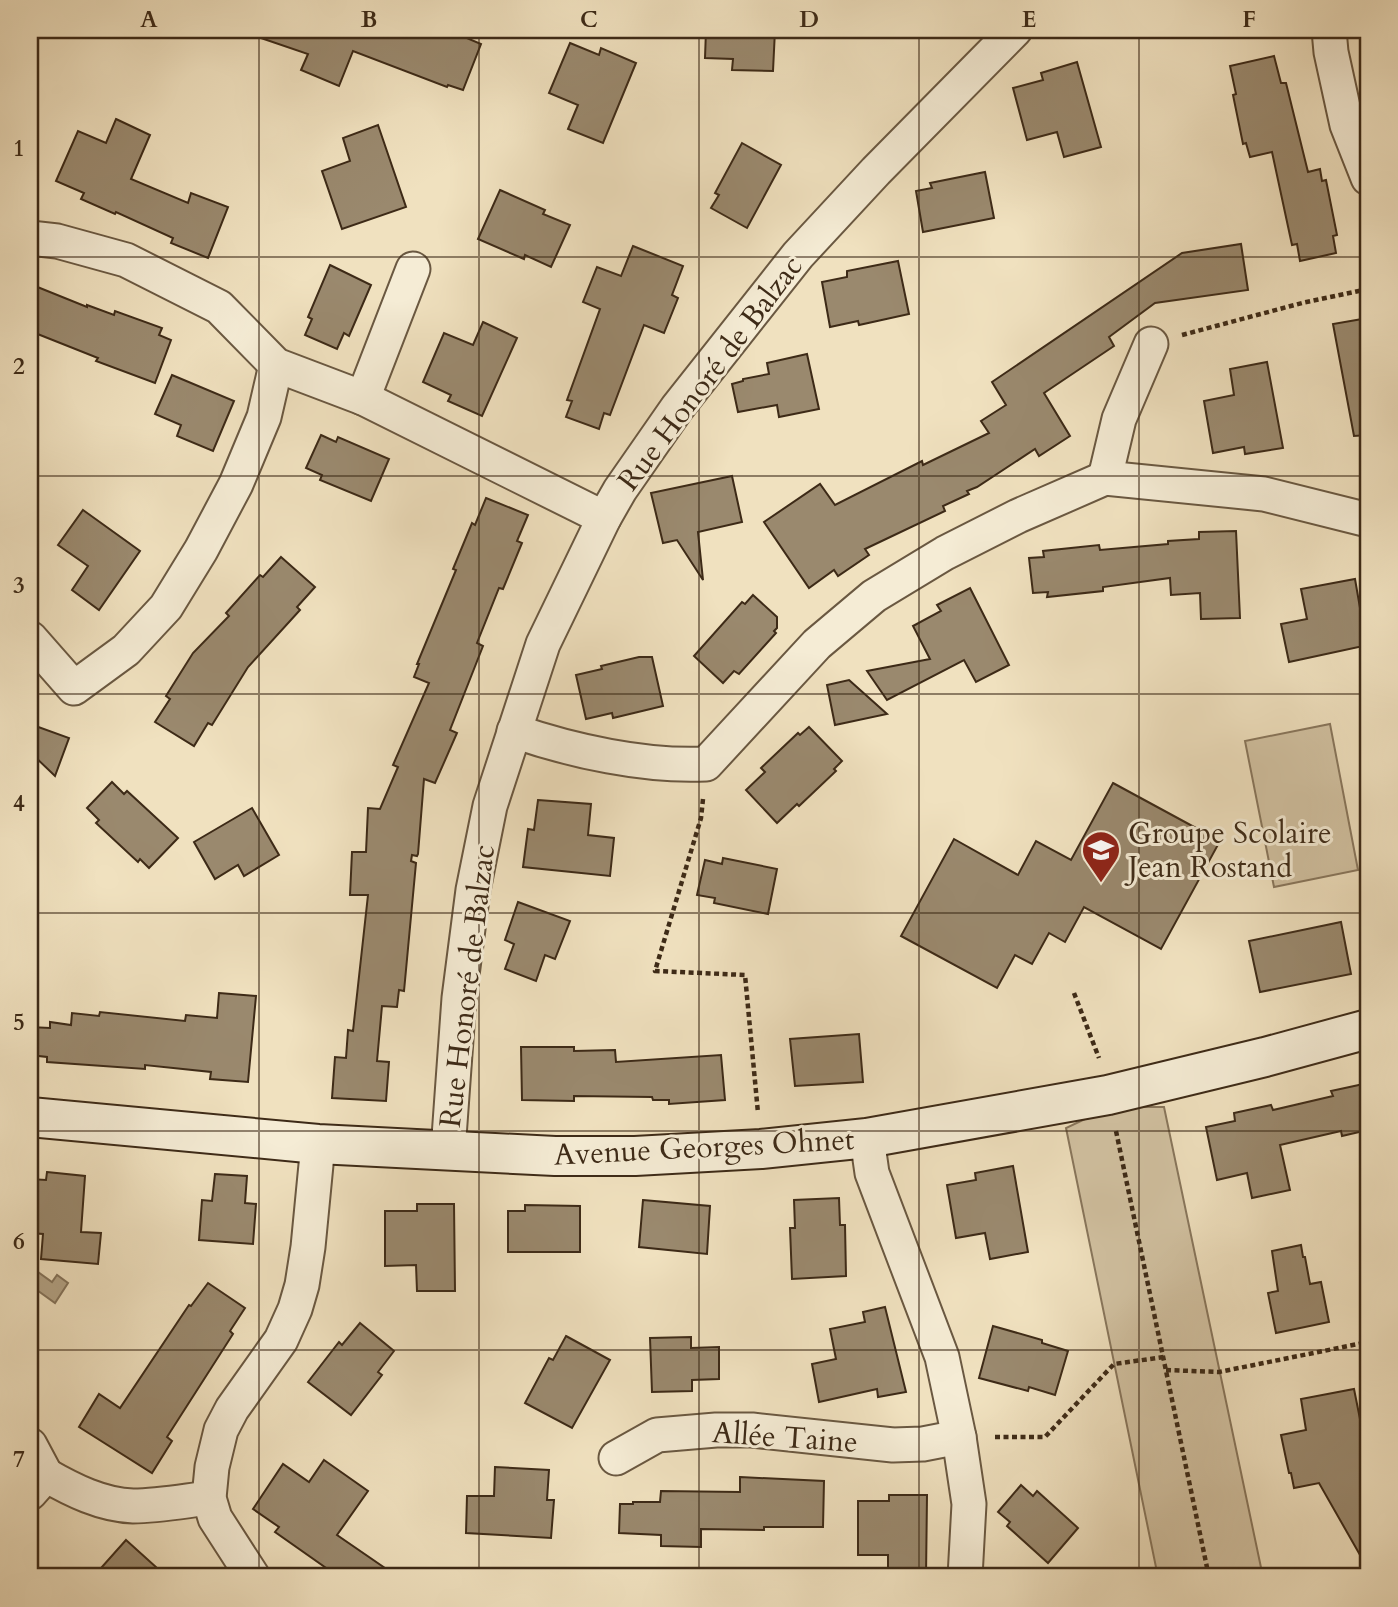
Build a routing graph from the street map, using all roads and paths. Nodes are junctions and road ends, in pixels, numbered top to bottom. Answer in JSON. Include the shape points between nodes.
{"nodes":[{"id":1,"x":1015,"y":30,"type":"edge"},
{"id":2,"x":1329,"y":30,"type":"edge"},
{"id":3,"x":1368,"y":178,"type":"edge"},
{"id":4,"x":30,"y":238,"type":"edge"},
{"id":5,"x":413,"y":269,"type":"dead end"},
{"id":6,"x":1368,"y":289,"type":"edge"},
{"id":7,"x":1151,"y":344,"type":"joint"},
{"id":8,"x":276,"y":365,"type":"junction"},
{"id":9,"x":363,"y":398,"type":"junction"},
{"id":10,"x":1105,"y":478,"type":"junction"},
{"id":11,"x":604,"y":518,"type":"junction"},
{"id":12,"x":1368,"y":520,"type":"edge"},
{"id":13,"x":30,"y":638,"type":"edge"},
{"id":14,"x":514,"y":731,"type":"junction"},
{"id":15,"x":706,"y":764,"type":"junction"},
{"id":16,"x":1074,"y":993,"type":"dead end"},
{"id":17,"x":1368,"y":1028,"type":"edge"},
{"id":18,"x":1108,"y":1095,"type":"junction"},
{"id":19,"x":30,"y":1117,"type":"edge"},
{"id":20,"x":867,"y":1138,"type":"junction"},
{"id":21,"x":318,"y":1144,"type":"junction"},
{"id":22,"x":761,"y":1149,"type":"junction"},
{"id":23,"x":447,"y":1151,"type":"junction"},
{"id":24,"x":1368,"y":1342,"type":"edge"},
{"id":25,"x":1164,"y":1357,"type":"junction"},
{"id":26,"x":1166,"y":1370,"type":"junction"},
{"id":27,"x":959,"y":1437,"type":"junction"},
{"id":28,"x":30,"y":1445,"type":"edge"},
{"id":29,"x":616,"y":1458,"type":"dead end"},
{"id":30,"x":38,"y":1484,"type":"edge"},
{"id":31,"x":209,"y":1498,"type":"junction"},
{"id":32,"x":253,"y":1577,"type":"edge"},
{"id":33,"x":965,"y":1577,"type":"edge"},
{"id":34,"x":1209,"y":1577,"type":"edge"}],
"edges":[{"from":1,"to":11,"type":"street","name":"Rue Honoré de Balzac","via":[[798,255],[677,408]]},
{"from":2,"to":3,"type":"street","via":[[1347,125]]},
{"from":4,"to":8,"type":"street","via":[[125,260],[219,307]]},
{"from":5,"to":9,"type":"street"},
{"from":6,"to":7,"type":"path"},
{"from":7,"to":10,"type":"street","via":[[1119,419]]},
{"from":8,"to":9,"type":"street"},
{"from":8,"to":13,"type":"street","via":[[264,417],[236,484],[166,607],[126,650],[74,688]]},
{"from":9,"to":11,"type":"street"},
{"from":10,"to":12,"type":"street","via":[[1264,494]]},
{"from":10,"to":15,"type":"street","via":[[945,553],[874,596],[817,644]]},
{"from":11,"to":14,"type":"street","name":"Rue Honoré de Balzac","via":[[543,644]]},
{"from":14,"to":15,"type":"street","via":[[610,756]]},
{"from":14,"to":23,"type":"street","name":"Rue Honoré de Balzac","via":[[490,806],[473,890]]},
{"from":15,"to":22,"type":"path","via":[[701,818],[655,971],[745,975]]},
{"from":16,"to":18,"type":"path"},
{"from":17,"to":18,"type":"street","name":"Avenue Georges Ohnet"},
{"from":18,"to":20,"type":"street","name":"Avenue Georges Ohnet"},
{"from":18,"to":25,"type":"path"},
{"from":19,"to":21,"type":"street","name":"Avenue Georges Ohnet"},
{"from":20,"to":22,"type":"street","name":"Avenue Georges Ohnet"},
{"from":20,"to":27,"type":"street","via":[[872,1173],[942,1357]]},
{"from":21,"to":23,"type":"street","name":"Avenue Georges Ohnet"},
{"from":21,"to":31,"type":"street","via":[[308,1247],[295,1309],[281,1340],[221,1430]]},
{"from":22,"to":23,"type":"street","name":"Avenue Georges Ohnet","via":[[635,1156]]},
{"from":24,"to":26,"type":"path","via":[[1219,1372]]},
{"from":25,"to":26,"type":"path"},
{"from":25,"to":27,"type":"path","via":[[1114,1364],[1045,1437]]},
{"from":26,"to":34,"type":"path"},
{"from":27,"to":29,"type":"street","name":"Allée Taine","via":[[893,1445],[716,1430],[657,1435]]},
{"from":27,"to":33,"type":"street","via":[[969,1504]]},
{"from":28,"to":30,"type":"street"},
{"from":30,"to":31,"type":"street","via":[[132,1506]]},
{"from":31,"to":32,"type":"street","via":[[215,1518]]}]}
